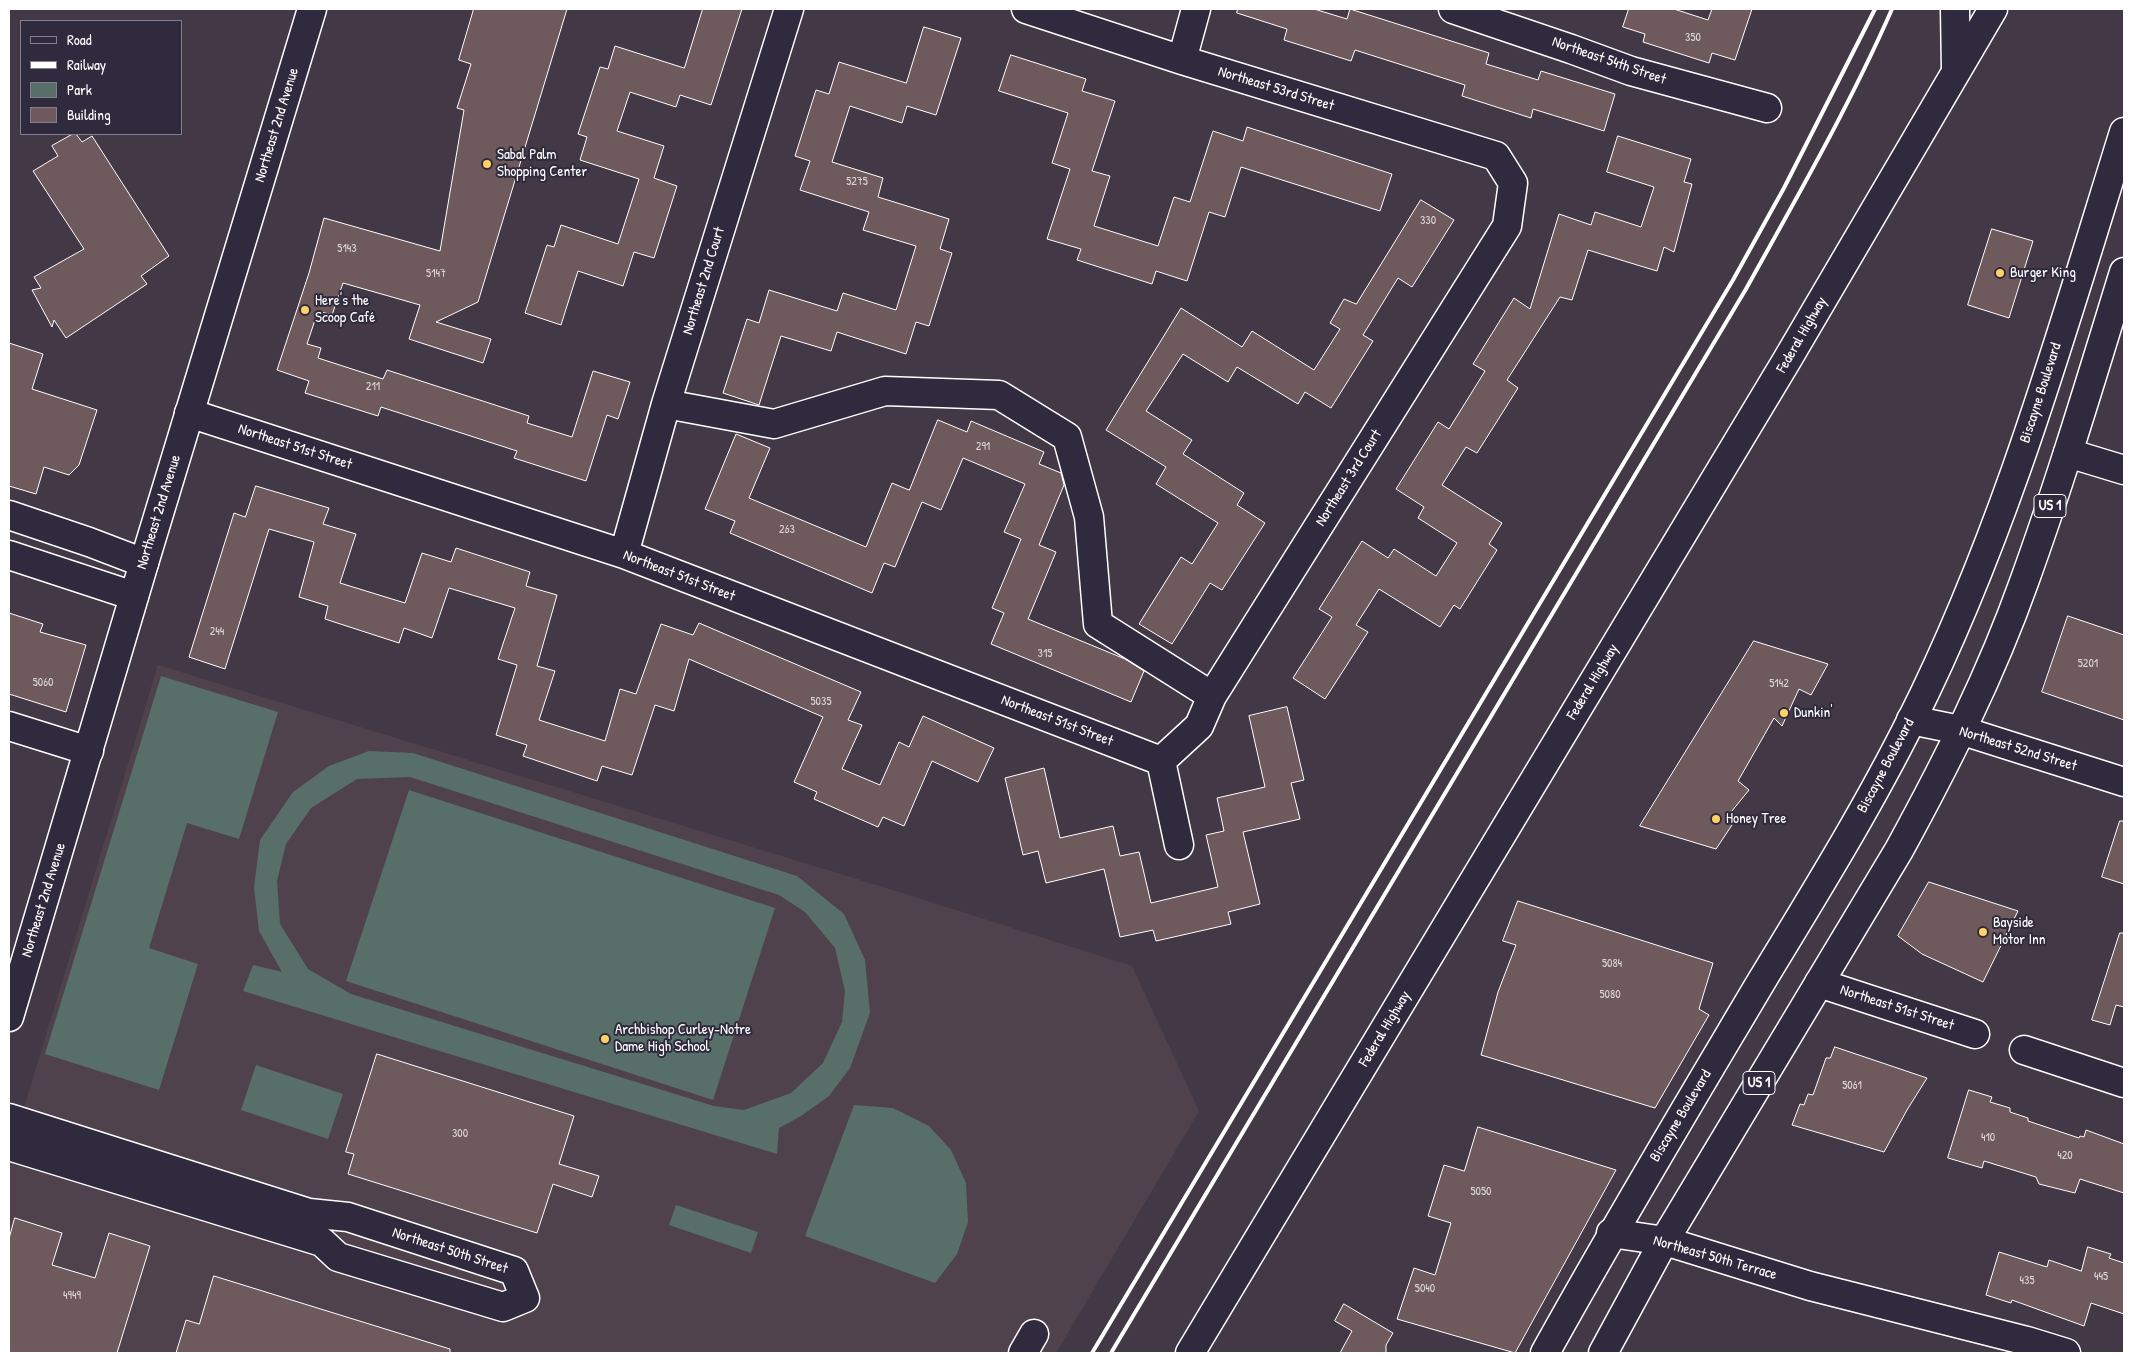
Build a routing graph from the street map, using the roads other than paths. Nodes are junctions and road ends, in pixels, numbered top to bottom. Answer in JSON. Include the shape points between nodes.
{"nodes":[{"id":1,"x":312,"y":9,"type":"edge"},
{"id":2,"x":790,"y":9,"type":"edge"},
{"id":3,"x":1026,"y":9,"type":"edge"},
{"id":4,"x":1196,"y":9,"type":"edge"},
{"id":5,"x":1454,"y":9,"type":"edge"},
{"id":6,"x":1955,"y":9,"type":"edge"},
{"id":7,"x":1993,"y":9,"type":"edge"},
{"id":8,"x":1182,"y":60,"type":"junction"},
{"id":9,"x":1956,"y":71,"type":"junction"},
{"id":10,"x":1767,"y":108,"type":"dead end"},
{"id":11,"x":2124,"y":132,"type":"edge"},
{"id":12,"x":1513,"y":183,"type":"joint"},
{"id":13,"x":2124,"y":272,"type":"edge"},
{"id":14,"x":666,"y":404,"type":"junction"},
{"id":15,"x":190,"y":413,"type":"junction"},
{"id":16,"x":2068,"y":452,"type":"junction"},
{"id":17,"x":2124,"y":470,"type":"edge"},
{"id":18,"x":9,"y":515,"type":"edge"},
{"id":19,"x":624,"y":554,"type":"junction"},
{"id":20,"x":9,"y":555,"type":"edge"},
{"id":21,"x":144,"y":563,"type":"junction"},
{"id":22,"x":134,"y":596,"type":"junction"},
{"id":23,"x":1212,"y":696,"type":"junction"},
{"id":24,"x":1911,"y":720,"type":"junction"},
{"id":25,"x":9,"y":726,"type":"edge"},
{"id":26,"x":1960,"y":730,"type":"junction"},
{"id":27,"x":88,"y":751,"type":"junction"},
{"id":28,"x":1161,"y":761,"type":"junction"},
{"id":29,"x":2124,"y":782,"type":"edge"},
{"id":30,"x":1180,"y":846,"type":"dead end"},
{"id":31,"x":1819,"y":983,"type":"junction"},
{"id":32,"x":9,"y":1017,"type":"edge"},
{"id":33,"x":1974,"y":1034,"type":"dead end"},
{"id":34,"x":2024,"y":1050,"type":"dead end"},
{"id":35,"x":2124,"y":1083,"type":"edge"},
{"id":36,"x":9,"y":1118,"type":"edge"},
{"id":37,"x":9,"y":1146,"type":"edge"},
{"id":38,"x":1611,"y":1233,"type":"junction"},
{"id":39,"x":1662,"y":1245,"type":"junction"},
{"id":40,"x":1190,"y":1353,"type":"edge"},
{"id":41,"x":1545,"y":1353,"type":"edge"},
{"id":42,"x":1603,"y":1353,"type":"edge"},
{"id":43,"x":2000,"y":1353,"type":"edge"},
{"id":44,"x":2066,"y":1353,"type":"edge"}],
"edges":[{"from":1,"to":15,"type":"street","name":"Northeast 2nd Avenue"},
{"from":2,"to":14,"type":"street","name":"Northeast 2nd Court"},
{"from":3,"to":8,"type":"street","name":"Northeast 53rd Street"},
{"from":4,"to":8,"type":"street"},
{"from":5,"to":10,"type":"street","name":"Northeast 54th Street","via":[[1631,71]]},
{"from":6,"to":9,"type":"street"},
{"from":7,"to":9,"type":"street","name":"Federal Highway"},
{"from":8,"to":12,"type":"street","name":"Northeast 53rd Street","via":[[1496,156]]},
{"from":9,"to":40,"type":"street","name":"Federal Highway","via":[[1782,368]]},
{"from":11,"to":24,"type":"street","name":"Biscayne Boulevard","via":[[1985,556]]},
{"from":12,"to":23,"type":"street","name":"Northeast 3rd Court","via":[[1506,226]]},
{"from":13,"to":16,"type":"street","number":"US 1"},
{"from":14,"to":19,"type":"street","name":"Northeast 2nd Court"},
{"from":14,"to":23,"type":"street","via":[[774,424],[886,391],[999,395],[1067,437],[1089,516],[1098,624]]},
{"from":15,"to":19,"type":"street","name":"Northeast 51st Street"},
{"from":15,"to":21,"type":"street","name":"Northeast 2nd Avenue"},
{"from":16,"to":17,"type":"street"},
{"from":16,"to":26,"type":"street","number":"US 1","via":[[2024,583]]},
{"from":18,"to":21,"type":"street"},
{"from":19,"to":28,"type":"street","name":"Northeast 51st Street"},
{"from":20,"to":22,"type":"street"},
{"from":21,"to":22,"type":"street","name":"Northeast 2nd Avenue"},
{"from":22,"to":27,"type":"street","name":"Northeast 2nd Avenue"},
{"from":23,"to":28,"type":"street","name":"Northeast 3rd Court","via":[[1199,726]]},
{"from":24,"to":26,"type":"street","name":"Northeast 52nd Street"},
{"from":24,"to":38,"type":"street","name":"Biscayne Boulevard","via":[[1858,820]]},
{"from":25,"to":27,"type":"street"},
{"from":26,"to":29,"type":"street","name":"Northeast 52nd Street"},
{"from":26,"to":31,"type":"street","number":"US 1","via":[[1930,794]]},
{"from":27,"to":32,"type":"street","name":"Northeast 2nd Avenue"},
{"from":28,"to":30,"type":"street"},
{"from":31,"to":33,"type":"street","name":"Northeast 51st Street"},
{"from":31,"to":39,"type":"street","number":"US 1"},
{"from":34,"to":35,"type":"street"},
{"from":36,"to":37,"type":"street","name":"Northeast 50th Street","via":[[309,1213],[348,1217],[514,1271],[525,1298],[502,1307],[338,1257],[322,1242]]},
{"from":38,"to":39,"type":"street","name":"Northeast 50th Terrace"},
{"from":38,"to":41,"type":"street","name":"Biscayne Boulevard"},
{"from":39,"to":42,"type":"street","number":"US 1"},
{"from":39,"to":43,"type":"street","name":"Northeast 50th Terrace","via":[[1689,1260]]},
{"from":39,"to":44,"type":"street","name":"Northeast 50th Terrace"}]}
